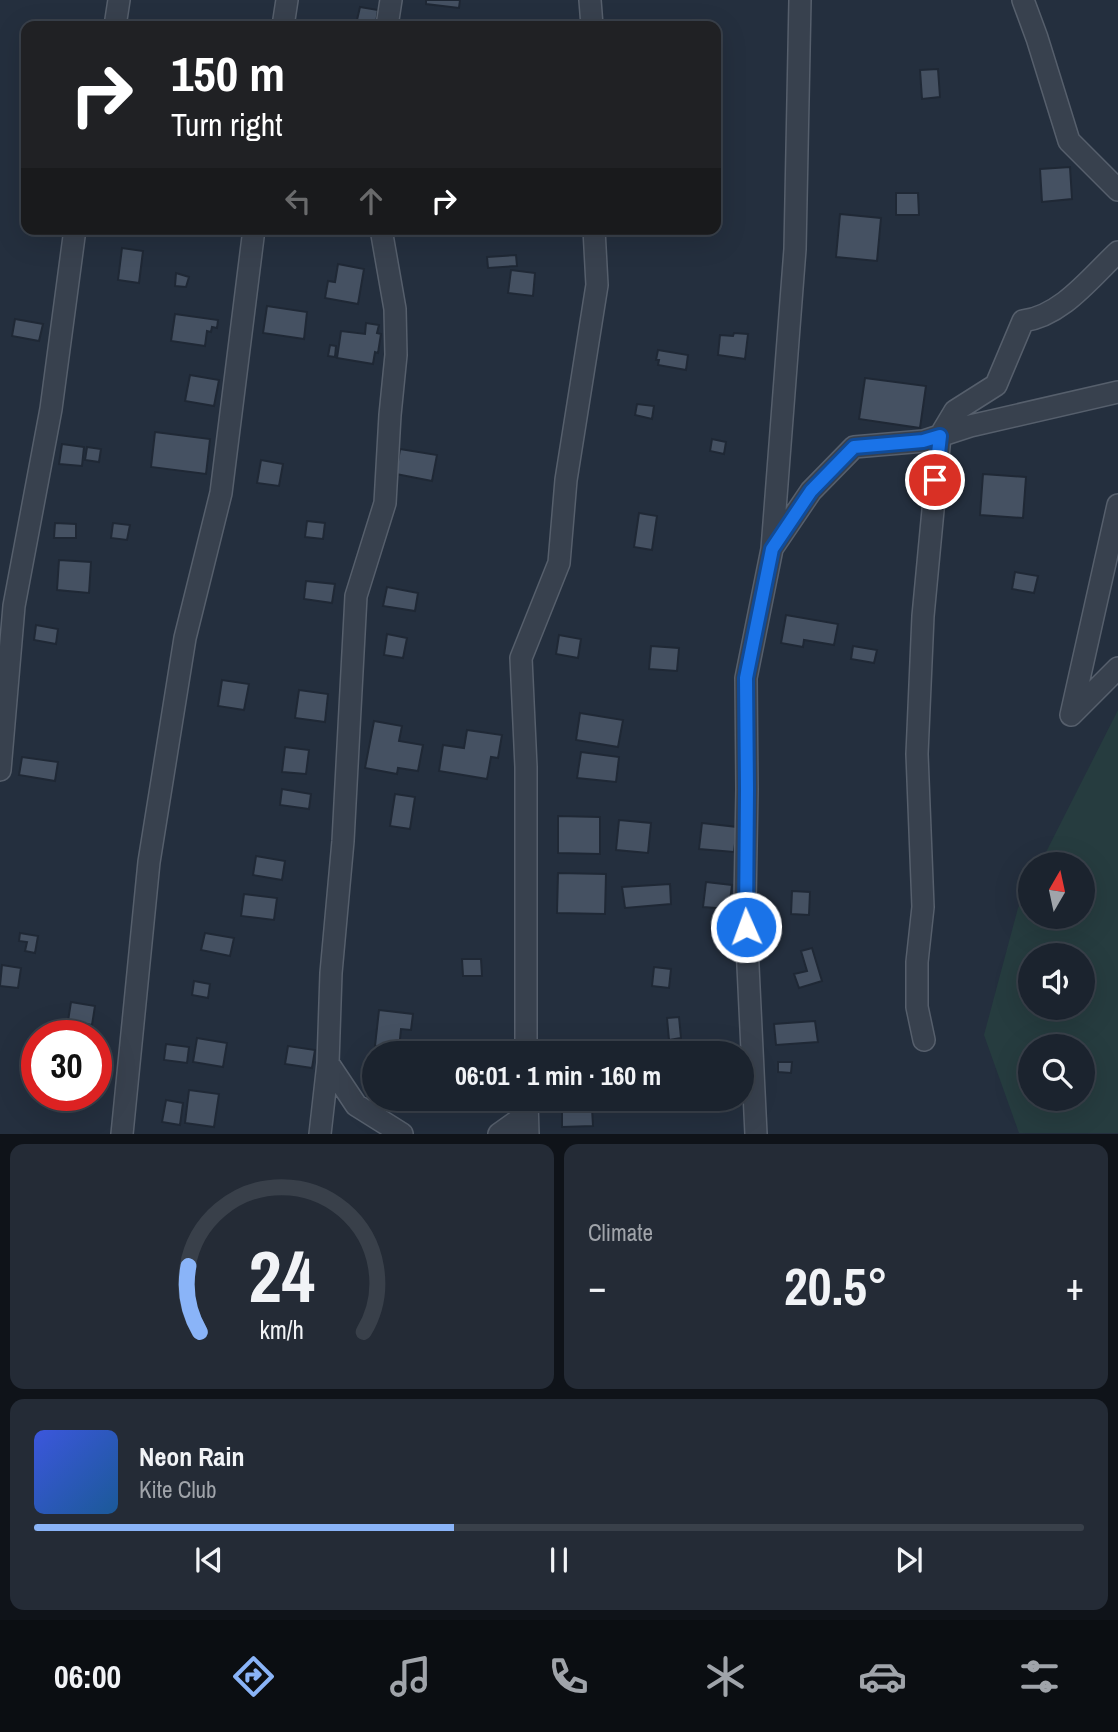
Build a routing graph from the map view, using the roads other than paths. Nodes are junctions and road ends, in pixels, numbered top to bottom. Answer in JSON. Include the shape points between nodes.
{"nodes":[{"id":1,"x":119,"y":0,"type":"edge"},
{"id":2,"x":287,"y":0,"type":"edge"},
{"id":3,"x":391,"y":0,"type":"edge"},
{"id":4,"x":590,"y":0,"type":"edge"},
{"id":5,"x":800,"y":0,"type":"edge"},
{"id":6,"x":1023,"y":0,"type":"edge"},
{"id":7,"x":116,"y":21,"type":"edge"},
{"id":8,"x":284,"y":21,"type":"edge"},
{"id":9,"x":388,"y":21,"type":"edge"},
{"id":10,"x":592,"y":21,"type":"edge"},
{"id":11,"x":1118,"y":190,"type":"edge"},
{"id":12,"x":74,"y":235,"type":"edge"},
{"id":13,"x":253,"y":235,"type":"edge"},
{"id":14,"x":382,"y":235,"type":"edge"},
{"id":15,"x":594,"y":235,"type":"edge"},
{"id":16,"x":1118,"y":252,"type":"edge"},
{"id":17,"x":1118,"y":392,"type":"edge"},
{"id":18,"x":940,"y":436,"type":"junction"},
{"id":19,"x":1118,"y":505,"type":"edge"},
{"id":20,"x":772,"y":549,"type":"junction"},
{"id":21,"x":7,"y":606,"type":"edge"},
{"id":22,"x":1118,"y":668,"type":"edge"},
{"id":23,"x":0,"y":770,"type":"edge"},
{"id":24,"x":924,"y":1040,"type":"dead end"},
{"id":25,"x":526,"y":1041,"type":"edge"},
{"id":26,"x":328,"y":1063,"type":"junction"},
{"id":27,"x":527,"y":1116,"type":"edge"},
{"id":28,"x":122,"y":1133,"type":"edge"},
{"id":29,"x":320,"y":1133,"type":"edge"},
{"id":30,"x":402,"y":1133,"type":"edge"},
{"id":31,"x":499,"y":1133,"type":"edge"},
{"id":32,"x":756,"y":1133,"type":"edge"}],
"edges":[{"from":1,"to":7,"type":"street"},
{"from":2,"to":8,"type":"street"},
{"from":3,"to":9,"type":"street"},
{"from":4,"to":10,"type":"street"},
{"from":5,"to":20,"type":"street","via":[[795,250]]},
{"from":6,"to":11,"type":"street","via":[[1069,141]]},
{"from":12,"to":21,"type":"street","via":[[51,409]]},
{"from":13,"to":28,"type":"street","via":[[221,493],[185,638],[149,862]]},
{"from":14,"to":26,"type":"street","via":[[395,309],[396,355],[385,503],[356,596]]},
{"from":15,"to":25,"type":"street","via":[[597,285],[566,480],[559,563],[522,658]]},
{"from":16,"to":18,"type":"street","via":[[1058,306],[1023,321],[996,385],[955,411]]},
{"from":17,"to":18,"type":"street"},
{"from":18,"to":20,"type":"street","via":[[854,447],[811,491]]},
{"from":18,"to":24,"type":"street","via":[[924,603],[917,754],[923,907],[917,1007]]},
{"from":19,"to":22,"type":"street","via":[[1071,715]]},
{"from":20,"to":32,"type":"street","via":[[746,678],[745,903]]},
{"from":21,"to":23,"type":"street"},
{"from":26,"to":29,"type":"street"},
{"from":26,"to":30,"type":"street","via":[[356,1105]]},
{"from":27,"to":31,"type":"street"}]}
